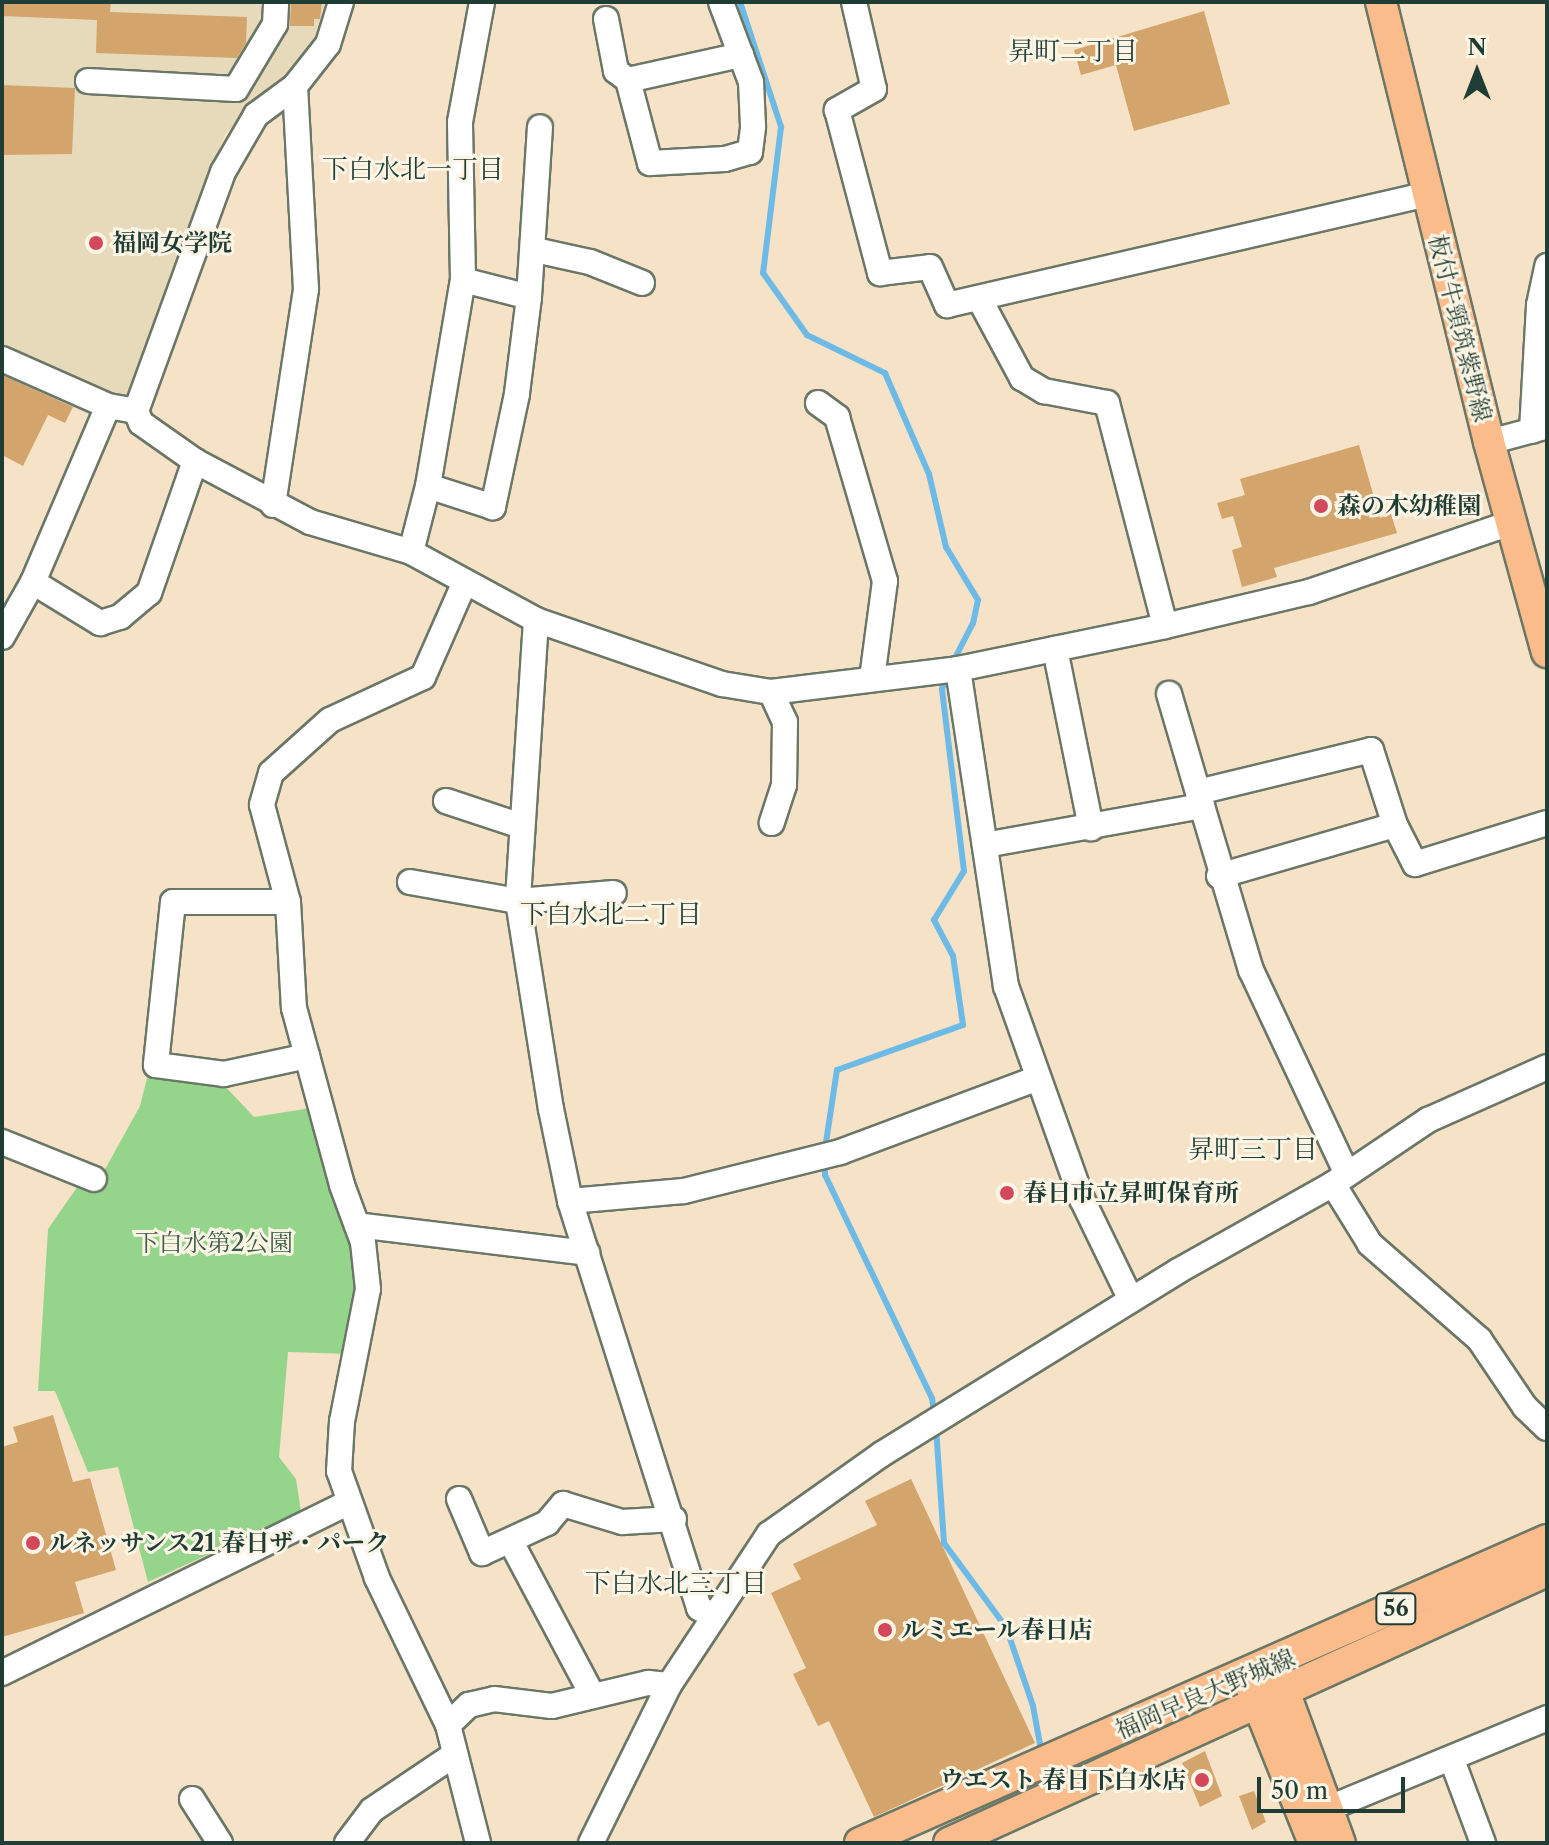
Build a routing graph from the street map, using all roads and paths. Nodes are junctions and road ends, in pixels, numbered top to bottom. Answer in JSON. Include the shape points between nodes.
{"nodes":[{"id":1,"x":276,"y":2,"type":"edge"},
{"id":2,"x":341,"y":2,"type":"edge"},
{"id":3,"x":482,"y":2,"type":"edge"},
{"id":4,"x":721,"y":2,"type":"edge"},
{"id":5,"x":854,"y":2,"type":"edge"},
{"id":6,"x":1381,"y":2,"type":"edge"},
{"id":7,"x":606,"y":19,"type":"dead end"},
{"id":8,"x":741,"y":55,"type":"junction"},
{"id":9,"x":628,"y":80,"type":"junction"},
{"id":10,"x":88,"y":81,"type":"dead end"},
{"id":11,"x":295,"y":86,"type":"junction"},
{"id":12,"x":540,"y":127,"type":"dead end"},
{"id":13,"x":1426,"y":194,"type":"junction"},
{"id":14,"x":535,"y":250,"type":"junction"},
{"id":15,"x":1547,"y":266,"type":"edge"},
{"id":16,"x":463,"y":280,"type":"junction"},
{"id":17,"x":642,"y":283,"type":"dead end"},
{"id":18,"x":529,"y":297,"type":"junction"},
{"id":19,"x":980,"y":300,"type":"junction"},
{"id":20,"x":2,"y":359,"type":"edge"},
{"id":21,"x":818,"y":403,"type":"dead end"},
{"id":22,"x":108,"y":406,"type":"junction"},
{"id":23,"x":136,"y":411,"type":"junction"},
{"id":24,"x":1540,"y":429,"type":"edge"},
{"id":25,"x":1489,"y":442,"type":"junction"},
{"id":26,"x":195,"y":461,"type":"junction"},
{"id":27,"x":428,"y":486,"type":"junction"},
{"id":28,"x":273,"y":505,"type":"junction"},
{"id":29,"x":1511,"y":523,"type":"junction"},
{"id":30,"x":411,"y":552,"type":"junction"},
{"id":31,"x":33,"y":582,"type":"junction"},
{"id":32,"x":464,"y":584,"type":"junction"},
{"id":33,"x":1540,"y":597,"type":"edge"},
{"id":34,"x":536,"y":620,"type":"junction"},
{"id":35,"x":1165,"y":626,"type":"junction"},
{"id":36,"x":2,"y":637,"type":"edge"},
{"id":37,"x":1055,"y":649,"type":"junction"},
{"id":38,"x":1547,"y":652,"type":"edge"},
{"id":39,"x":958,"y":669,"type":"junction"},
{"id":40,"x":872,"y":679,"type":"junction"},
{"id":41,"x":771,"y":692,"type":"junction"},
{"id":42,"x":1169,"y":694,"type":"dead end"},
{"id":43,"x":1200,"y":799,"type":"junction"},
{"id":44,"x":446,"y":801,"type":"dead end"},
{"id":45,"x":772,"y":823,"type":"dead end"},
{"id":46,"x":1547,"y":823,"type":"edge"},
{"id":47,"x":1395,"y":825,"type":"junction"},
{"id":48,"x":521,"y":826,"type":"junction"},
{"id":49,"x":1091,"y":828,"type":"junction"},
{"id":50,"x":985,"y":845,"type":"junction"},
{"id":51,"x":1219,"y":876,"type":"junction"},
{"id":52,"x":410,"y":882,"type":"dead end"},
{"id":53,"x":614,"y":893,"type":"dead end"},
{"id":54,"x":518,"y":901,"type":"junction"},
{"id":55,"x":288,"y":902,"type":"junction"},
{"id":56,"x":307,"y":1056,"type":"junction"},
{"id":57,"x":1547,"y":1067,"type":"edge"},
{"id":58,"x":1038,"y":1078,"type":"junction"},
{"id":59,"x":2,"y":1142,"type":"edge"},
{"id":60,"x":94,"y":1179,"type":"dead end"},
{"id":61,"x":1340,"y":1179,"type":"junction"},
{"id":62,"x":570,"y":1201,"type":"junction"},
{"id":63,"x":357,"y":1225,"type":"junction"},
{"id":64,"x":587,"y":1253,"type":"junction"},
{"id":65,"x":1131,"y":1300,"type":"junction"},
{"id":66,"x":1547,"y":1428,"type":"edge"},
{"id":67,"x":459,"y":1499,"type":"dead end"},
{"id":68,"x":348,"y":1503,"type":"junction"},
{"id":69,"x":674,"y":1519,"type":"junction"},
{"id":70,"x":1547,"y":1540,"type":"edge"},
{"id":71,"x":511,"y":1542,"type":"junction"},
{"id":72,"x":1547,"y":1571,"type":"edge"},
{"id":73,"x":713,"y":1616,"type":"junction"},
{"id":74,"x":2,"y":1673,"type":"edge"},
{"id":75,"x":669,"y":1685,"type":"junction"},
{"id":76,"x":1272,"y":1686,"type":"junction"},
{"id":77,"x":593,"y":1696,"type":"junction"},
{"id":78,"x":1547,"y":1718,"type":"edge"},
{"id":79,"x":448,"y":1725,"type":"junction"},
{"id":80,"x":454,"y":1755,"type":"junction"},
{"id":81,"x":1452,"y":1760,"type":"junction"},
{"id":82,"x":192,"y":1799,"type":"dead end"},
{"id":83,"x":1329,"y":1808,"type":"junction"},
{"id":84,"x":220,"y":1843,"type":"edge"},
{"id":85,"x":347,"y":1843,"type":"edge"},
{"id":86,"x":478,"y":1843,"type":"edge"},
{"id":87,"x":591,"y":1843,"type":"edge"},
{"id":88,"x":860,"y":1843,"type":"edge"},
{"id":89,"x":949,"y":1843,"type":"edge"},
{"id":90,"x":1314,"y":1843,"type":"edge"},
{"id":91,"x":1340,"y":1843,"type":"edge"},
{"id":92,"x":1483,"y":1843,"type":"edge"}],
"edges":[{"from":1,"to":10,"type":"street","via":[[275,24],[236,89]]},
{"from":2,"to":11,"type":"street","via":[[328,44]]},
{"from":3,"to":16,"type":"street","via":[[460,122]]},
{"from":4,"to":8,"type":"street"},
{"from":5,"to":19,"type":"street","via":[[874,89],[837,110],[838,128],[880,273],[930,267],[947,305]]},
{"from":6,"to":13,"type":"main road","name":"板付牛頸筑紫野線"},
{"from":7,"to":9,"type":"street","via":[[616,71]]},
{"from":8,"to":9,"type":"street"},
{"from":8,"to":9,"type":"street","via":[[751,82],[750,152],[725,159],[650,163]]},
{"from":11,"to":23,"type":"street","via":[[256,115],[223,172]]},
{"from":11,"to":28,"type":"street","via":[[306,289]]},
{"from":12,"to":14,"type":"street"},
{"from":13,"to":19,"type":"street"},
{"from":13,"to":25,"type":"main road","name":"板付牛頸筑紫野線"},
{"from":14,"to":17,"type":"street","via":[[590,262]]},
{"from":14,"to":18,"type":"street"},
{"from":15,"to":24,"type":"street","via":[[1539,305]]},
{"from":16,"to":18,"type":"street"},
{"from":16,"to":27,"type":"street"},
{"from":18,"to":27,"type":"street","via":[[517,394],[493,507]]},
{"from":19,"to":35,"type":"street","via":[[1022,378],[1044,391],[1107,403]]},
{"from":20,"to":22,"type":"street"},
{"from":21,"to":40,"type":"street","via":[[837,417],[885,581]]},
{"from":22,"to":23,"type":"street"},
{"from":22,"to":31,"type":"street"},
{"from":23,"to":26,"type":"street","via":[[141,423]]},
{"from":24,"to":25,"type":"street"},
{"from":25,"to":29,"type":"main road","name":"板付牛頸筑紫野線"},
{"from":26,"to":28,"type":"street"},
{"from":26,"to":31,"type":"street","via":[[149,593],[120,617],[100,623]]},
{"from":27,"to":30,"type":"street"},
{"from":28,"to":30,"type":"street","via":[[310,522]]},
{"from":29,"to":33,"type":"main road","name":"板付牛頸筑紫野線"},
{"from":29,"to":35,"type":"street","via":[[1309,592]]},
{"from":30,"to":32,"type":"street"},
{"from":31,"to":36,"type":"street"},
{"from":32,"to":34,"type":"street"},
{"from":32,"to":55,"type":"street","via":[[423,677],[330,720],[271,773],[262,805]]},
{"from":33,"to":38,"type":"main road","name":"板付牛頸筑紫野線"},
{"from":34,"to":41,"type":"street","via":[[722,684]]},
{"from":34,"to":48,"type":"street"},
{"from":35,"to":37,"type":"street"},
{"from":37,"to":39,"type":"street"},
{"from":37,"to":49,"type":"street"},
{"from":39,"to":40,"type":"street"},
{"from":39,"to":50,"type":"street"},
{"from":40,"to":41,"type":"street"},
{"from":41,"to":45,"type":"street","via":[[785,722],[784,785]]},
{"from":42,"to":43,"type":"street"},
{"from":43,"to":47,"type":"street","via":[[1371,750]]},
{"from":43,"to":49,"type":"street"},
{"from":43,"to":51,"type":"street"},
{"from":44,"to":48,"type":"street"},
{"from":46,"to":47,"type":"street","via":[[1415,864]]},
{"from":47,"to":51,"type":"street"},
{"from":48,"to":54,"type":"street"},
{"from":49,"to":50,"type":"street"},
{"from":50,"to":58,"type":"street","via":[[1006,986]]},
{"from":51,"to":61,"type":"street","via":[[1251,970]]},
{"from":52,"to":54,"type":"street"},
{"from":53,"to":54,"type":"street"},
{"from":54,"to":62,"type":"street"},
{"from":55,"to":56,"type":"street","via":[[294,1008]]},
{"from":55,"to":56,"type":"street","via":[[173,902],[156,1065],[224,1074]]},
{"from":56,"to":63,"type":"street"},
{"from":57,"to":61,"type":"street","via":[[1428,1120]]},
{"from":58,"to":62,"type":"street","via":[[840,1152],[684,1191]]},
{"from":58,"to":65,"type":"street","via":[[1082,1199]]},
{"from":59,"to":60,"type":"street"},
{"from":61,"to":65,"type":"street"},
{"from":61,"to":66,"type":"street","via":[[1370,1244],[1479,1339],[1525,1407]]},
{"from":62,"to":64,"type":"street"},
{"from":63,"to":64,"type":"street"},
{"from":63,"to":68,"type":"street","via":[[368,1289],[342,1421],[339,1471]]},
{"from":64,"to":69,"type":"street"},
{"from":65,"to":73,"type":"street","via":[[819,1495],[769,1534]]},
{"from":67,"to":71,"type":"street","via":[[482,1553]]},
{"from":68,"to":74,"type":"street"},
{"from":68,"to":79,"type":"street"},
{"from":69,"to":71,"type":"street","via":[[622,1522],[563,1504],[547,1523]]},
{"from":69,"to":73,"type":"street","via":[[699,1608]]},
{"from":70,"to":76,"type":"main road","name":"福岡早良大野城線","number":"56"},
{"from":71,"to":77,"type":"street"},
{"from":72,"to":76,"type":"main road","name":"福岡早良大野城線","number":"56"},
{"from":73,"to":75,"type":"street"},
{"from":75,"to":77,"type":"street","via":[[648,1683]]},
{"from":75,"to":87,"type":"street"},
{"from":76,"to":83,"type":"main road"},
{"from":76,"to":88,"type":"main road","name":"福岡早良大野城線","via":[[1245,1676]]},
{"from":76,"to":89,"type":"main road","name":"福岡早良大野城線","number":"56"},
{"from":76,"to":90,"type":"main road"},
{"from":77,"to":79,"type":"street","via":[[552,1706],[494,1699],[469,1705]]},
{"from":78,"to":81,"type":"street"},
{"from":79,"to":80,"type":"street"},
{"from":80,"to":85,"type":"street","via":[[372,1810]]},
{"from":80,"to":86,"type":"street"},
{"from":81,"to":83,"type":"street"},
{"from":81,"to":92,"type":"street"},
{"from":82,"to":84,"type":"street"},
{"from":83,"to":91,"type":"main road"}]}
